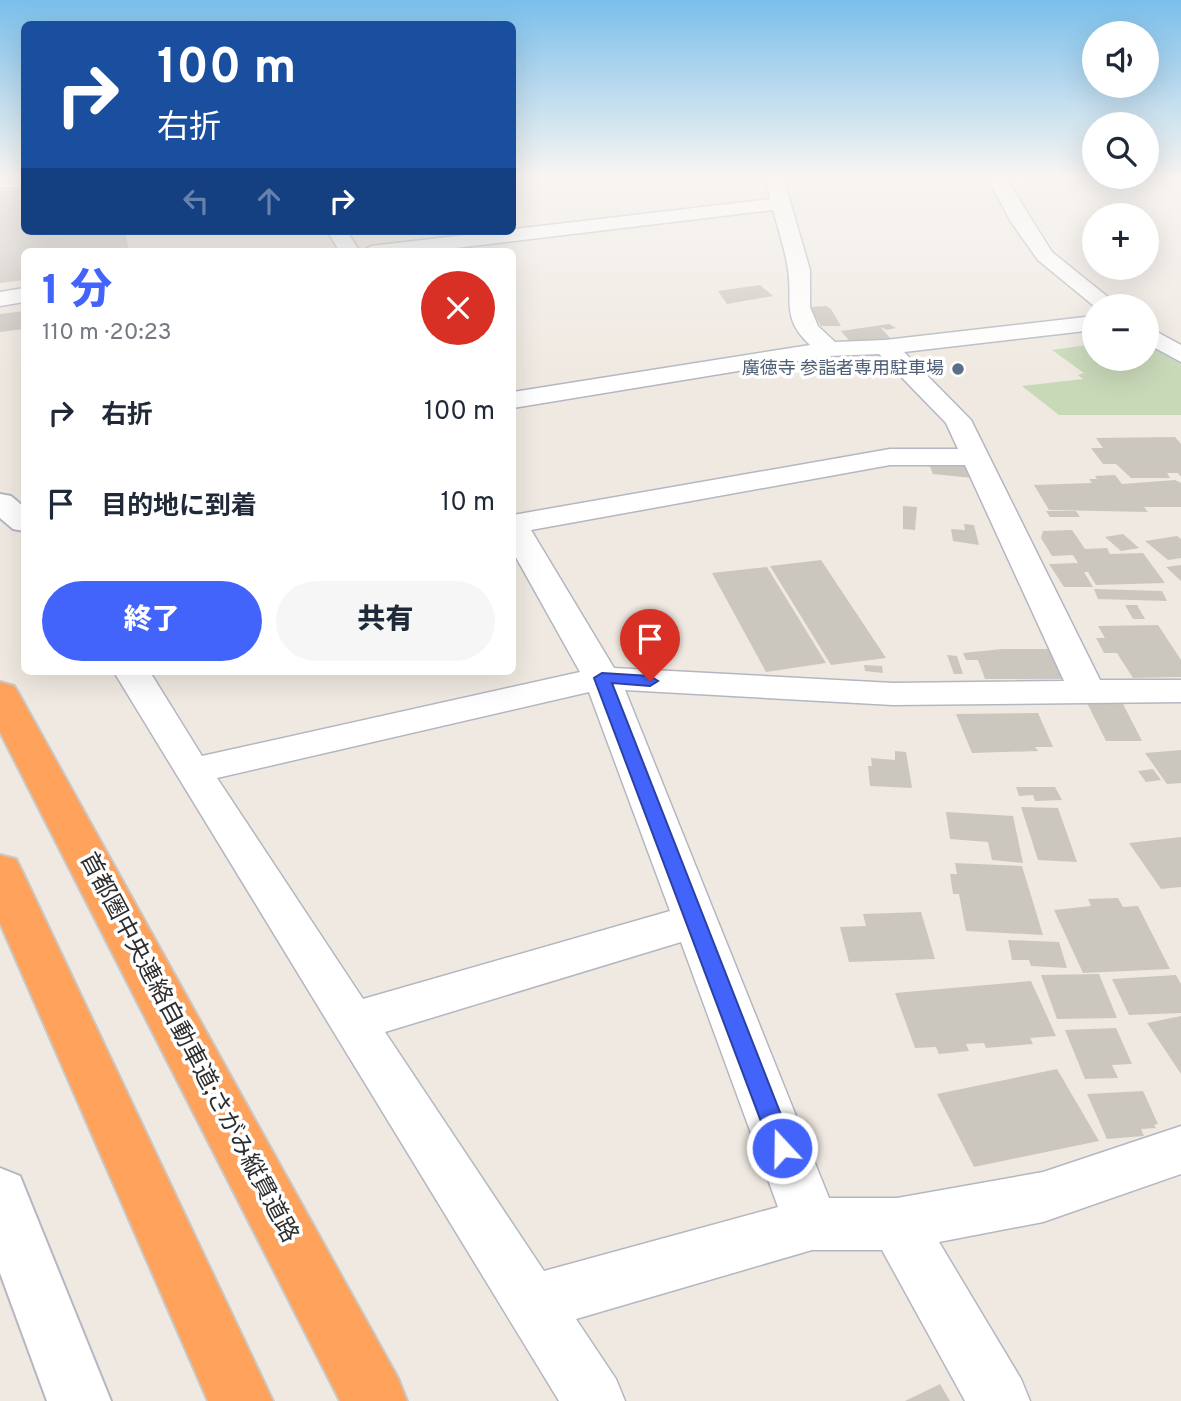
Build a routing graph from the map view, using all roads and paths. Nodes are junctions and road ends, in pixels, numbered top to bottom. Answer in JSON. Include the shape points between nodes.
{"nodes":[{"id":1,"x":452,"y":242,"type":"edge"},
{"id":2,"x":792,"y":242,"type":"edge"},
{"id":3,"x":1035,"y":242,"type":"edge"},
{"id":4,"x":405,"y":248,"type":"edge"},
{"id":5,"x":1093,"y":294,"type":"edge"},
{"id":6,"x":21,"y":296,"type":"edge"},
{"id":7,"x":0,"y":299,"type":"edge"},
{"id":8,"x":1082,"y":324,"type":"edge"},
{"id":9,"x":1159,"y":341,"type":"edge"},
{"id":10,"x":885,"y":347,"type":"junction"},
{"id":11,"x":829,"y":349,"type":"junction"},
{"id":12,"x":1181,"y":355,"type":"edge"},
{"id":13,"x":516,"y":400,"type":"edge"},
{"id":14,"x":978,"y":457,"type":"junction"},
{"id":15,"x":0,"y":503,"type":"edge"},
{"id":16,"x":21,"y":520,"type":"edge"},
{"id":17,"x":516,"y":524,"type":"edge"},
{"id":18,"x":516,"y":530,"type":"edge"},
{"id":19,"x":134,"y":675,"type":"edge"},
{"id":20,"x":602,"y":678,"type":"junction"},
{"id":21,"x":1086,"y":690,"type":"junction"},
{"id":22,"x":1181,"y":691,"type":"edge"},
{"id":23,"x":0,"y":694,"type":"edge"},
{"id":24,"x":192,"y":771,"type":"junction"},
{"id":25,"x":0,"y":871,"type":"edge"},
{"id":26,"x":695,"y":921,"type":"junction"},
{"id":27,"x":353,"y":1022,"type":"junction"},
{"id":28,"x":1181,"y":1150,"type":"edge"},
{"id":29,"x":0,"y":1195,"type":"edge"},
{"id":30,"x":811,"y":1224,"type":"junction"},
{"id":31,"x":897,"y":1224,"type":"junction"},
{"id":32,"x":532,"y":1303,"type":"junction"},
{"id":33,"x":65,"y":1395,"type":"edge"},
{"id":34,"x":241,"y":1401,"type":"edge"},
{"id":35,"x":375,"y":1401,"type":"edge"},
{"id":36,"x":594,"y":1401,"type":"edge"},
{"id":37,"x":999,"y":1401,"type":"edge"}],
"edges":[{"from":1,"to":4,"type":"street"},
{"from":2,"to":11,"type":"street","via":[[799,270],[799,307],[807,329]]},
{"from":3,"to":5,"type":"street","via":[[1045,256]]},
{"from":6,"to":7,"type":"street"},
{"from":8,"to":10,"type":"street"},
{"from":9,"to":12,"type":"street"},
{"from":10,"to":11,"type":"street"},
{"from":10,"to":14,"type":"street","via":[[958,420]]},
{"from":11,"to":13,"type":"street"},
{"from":14,"to":17,"type":"street","via":[[890,457]]},
{"from":14,"to":21,"type":"street"},
{"from":15,"to":16,"type":"street"},
{"from":18,"to":20,"type":"street"},
{"from":19,"to":24,"type":"street"},
{"from":20,"to":21,"type":"street","via":[[893,694]]},
{"from":20,"to":24,"type":"street"},
{"from":20,"to":26,"type":"street"},
{"from":21,"to":22,"type":"street"},
{"from":23,"to":35,"type":"highway","name":"首都圏中央連絡自動車道;さがみ縦貫道路"},
{"from":24,"to":27,"type":"street"},
{"from":25,"to":34,"type":"highway"},
{"from":26,"to":27,"type":"street"},
{"from":26,"to":30,"type":"street"},
{"from":27,"to":32,"type":"street"},
{"from":28,"to":31,"type":"street","via":[[1043,1198]]},
{"from":29,"to":33,"type":"street"},
{"from":30,"to":31,"type":"street"},
{"from":30,"to":32,"type":"street"},
{"from":31,"to":37,"type":"street"},
{"from":32,"to":36,"type":"street"}]}
